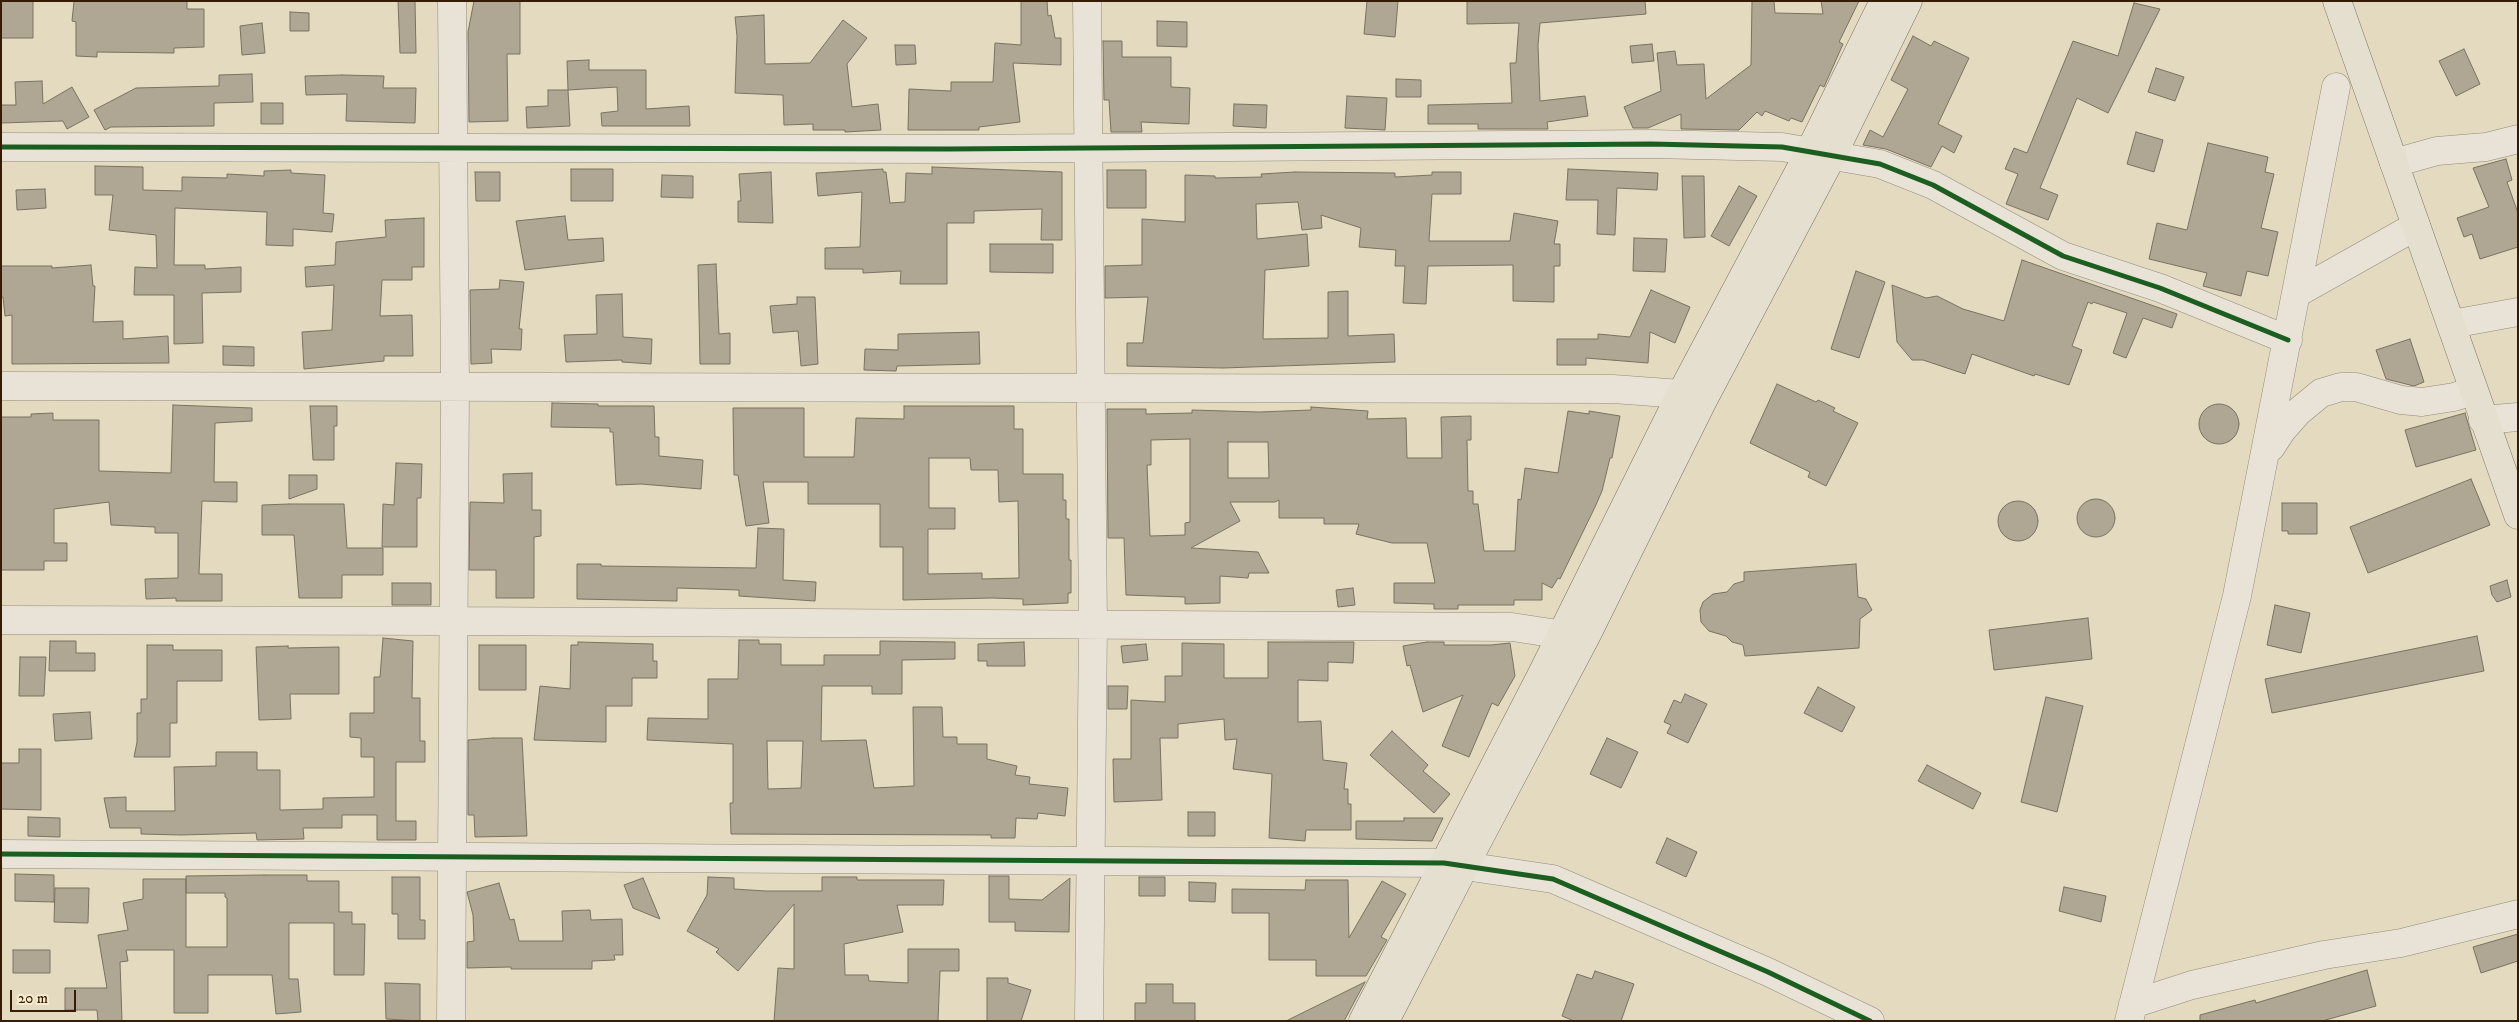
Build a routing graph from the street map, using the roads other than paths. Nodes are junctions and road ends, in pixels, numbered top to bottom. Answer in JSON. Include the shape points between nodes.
{"nodes":[{"id":1,"x":452,"y":1,"type":"edge"},
{"id":2,"x":1087,"y":1,"type":"edge"},
{"id":3,"x":1884,"y":1,"type":"edge"},
{"id":4,"x":1908,"y":1,"type":"edge"},
{"id":5,"x":2337,"y":1,"type":"edge"},
{"id":6,"x":2336,"y":87,"type":"dead end"},
{"id":7,"x":2518,"y":139,"type":"edge"},
{"id":8,"x":1,"y":147,"type":"edge"},
{"id":9,"x":455,"y":148,"type":"junction"},
{"id":10,"x":1089,"y":148,"type":"junction"},
{"id":11,"x":1821,"y":153,"type":"junction"},
{"id":12,"x":2394,"y":163,"type":"junction"},
{"id":13,"x":2416,"y":226,"type":"junction"},
{"id":14,"x":2297,"y":293,"type":"junction"},
{"id":15,"x":2518,"y":312,"type":"edge"},
{"id":16,"x":2452,"y":324,"type":"junction"},
{"id":17,"x":2288,"y":340,"type":"junction"},
{"id":18,"x":1,"y":386,"type":"edge"},
{"id":19,"x":455,"y":386,"type":"junction"},
{"id":20,"x":1091,"y":388,"type":"junction"},
{"id":21,"x":2473,"y":391,"type":"junction"},
{"id":22,"x":1691,"y":398,"type":"junction"},
{"id":23,"x":2518,"y":417,"type":"edge"},
{"id":24,"x":2483,"y":420,"type":"junction"},
{"id":25,"x":2266,"y":455,"type":"junction"},
{"id":26,"x":2518,"y":515,"type":"edge"},
{"id":27,"x":1,"y":620,"type":"edge"},
{"id":28,"x":453,"y":620,"type":"junction"},
{"id":29,"x":1093,"y":624,"type":"junction"},
{"id":30,"x":1574,"y":636,"type":"junction"},
{"id":31,"x":1,"y":854,"type":"edge"},
{"id":32,"x":451,"y":857,"type":"junction"},
{"id":33,"x":1089,"y":860,"type":"junction"},
{"id":34,"x":1454,"y":864,"type":"junction"},
{"id":35,"x":2518,"y":914,"type":"edge"},
{"id":36,"x":2131,"y":1013,"type":"edge"},
{"id":37,"x":451,"y":1021,"type":"edge"},
{"id":38,"x":1089,"y":1021,"type":"edge"},
{"id":39,"x":1363,"y":1021,"type":"edge"},
{"id":40,"x":1386,"y":1021,"type":"edge"},
{"id":41,"x":1870,"y":1021,"type":"edge"}],
"edges":[{"from":1,"to":9,"type":"street"},
{"from":2,"to":10,"type":"street"},
{"from":3,"to":11,"type":"main road"},
{"from":4,"to":11,"type":"main road"},
{"from":5,"to":12,"type":"main road"},
{"from":6,"to":14,"type":"street"},
{"from":7,"to":12,"type":"street","via":[[2486,147],[2437,151]]},
{"from":8,"to":9,"type":"street"},
{"from":9,"to":10,"type":"street"},
{"from":9,"to":19,"type":"street"},
{"from":10,"to":11,"type":"street","via":[[1651,144],[1782,147]]},
{"from":10,"to":20,"type":"street"},
{"from":11,"to":17,"type":"street","via":[[1880,164],[1933,185],[2063,256],[2160,288]]},
{"from":11,"to":22,"type":"main road"},
{"from":12,"to":13,"type":"main road"},
{"from":13,"to":14,"type":"street"},
{"from":13,"to":16,"type":"main road"},
{"from":14,"to":17,"type":"street"},
{"from":15,"to":16,"type":"street"},
{"from":16,"to":21,"type":"main road"},
{"from":17,"to":25,"type":"street"},
{"from":18,"to":19,"type":"street"},
{"from":19,"to":20,"type":"street"},
{"from":19,"to":28,"type":"street"},
{"from":20,"to":22,"type":"street","via":[[1613,389]]},
{"from":20,"to":29,"type":"street"},
{"from":21,"to":24,"type":"main road"},
{"from":21,"to":25,"type":"street","via":[[2422,402],[2401,400],[2356,387],[2340,387],[2321,394],[2298,412]]},
{"from":22,"to":30,"type":"main road"},
{"from":23,"to":24,"type":"street"},
{"from":24,"to":26,"type":"main road"},
{"from":25,"to":36,"type":"street","via":[[2237,596]]},
{"from":27,"to":28,"type":"street"},
{"from":28,"to":29,"type":"street"},
{"from":28,"to":32,"type":"street"},
{"from":29,"to":30,"type":"street","via":[[1512,627]]},
{"from":29,"to":33,"type":"street"},
{"from":30,"to":34,"type":"main road"},
{"from":31,"to":32,"type":"street"},
{"from":32,"to":33,"type":"street"},
{"from":32,"to":37,"type":"street"},
{"from":33,"to":34,"type":"street"},
{"from":33,"to":38,"type":"street"},
{"from":34,"to":39,"type":"main road"},
{"from":34,"to":40,"type":"main road"},
{"from":34,"to":41,"type":"street","via":[[1553,878],[1768,972]]},
{"from":35,"to":36,"type":"street","via":[[2192,985]]}]}
